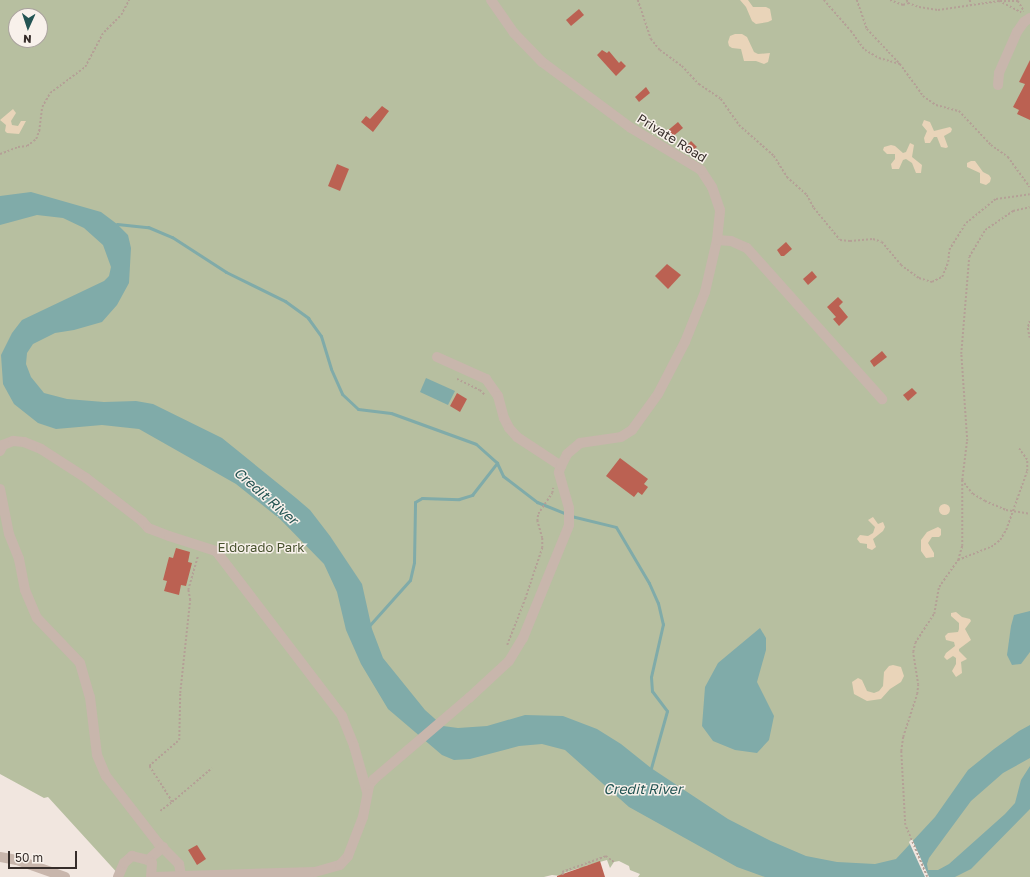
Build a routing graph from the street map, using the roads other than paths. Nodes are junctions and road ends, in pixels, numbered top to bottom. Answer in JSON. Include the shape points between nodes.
{"nodes":[{"id":1,"x":491,"y":0,"type":"edge"},
{"id":2,"x":1030,"y":18,"type":"edge"},
{"id":3,"x":998,"y":84,"type":"dead end"},
{"id":4,"x":717,"y":240,"type":"junction"},
{"id":5,"x":437,"y":357,"type":"dead end"},
{"id":6,"x":882,"y":399,"type":"dead end"},
{"id":7,"x":0,"y":451,"type":"edge"},
{"id":8,"x":561,"y":466,"type":"junction"},
{"id":9,"x":0,"y":489,"type":"edge"},
{"id":10,"x":367,"y":792,"type":"junction"},
{"id":11,"x":163,"y":847,"type":"junction"},
{"id":12,"x":0,"y":857,"type":"edge"},
{"id":13,"x":148,"y":860,"type":"junction"},
{"id":14,"x":181,"y":875,"type":"junction"},
{"id":15,"x":64,"y":877,"type":"edge"},
{"id":16,"x":118,"y":877,"type":"edge"},
{"id":17,"x":152,"y":877,"type":"edge"}],
"edges":[{"from":1,"to":4,"type":"street","name":"Private Road","via":[[514,33],[542,62],[630,128],[701,170],[712,187],[720,210]]},
{"from":2,"to":3,"type":"street","via":[[1017,32],[998,75]]},
{"from":4,"to":6,"type":"street","via":[[731,241],[747,248]]},
{"from":4,"to":8,"type":"street","name":"Private Road","via":[[705,292],[685,342],[658,394],[632,430],[621,437],[580,443],[567,454]]},
{"from":5,"to":8,"type":"street","via":[[486,379],[498,396],[509,428],[517,437]]},
{"from":7,"to":10,"type":"street","via":[[3,445],[13,441],[24,442],[41,449],[86,478],[148,528],[216,551],[342,716],[354,746]]},
{"from":8,"to":10,"type":"street","via":[[559,472],[569,508],[569,525],[523,638],[509,661],[374,779]]},
{"from":9,"to":11,"type":"street","via":[[9,534],[19,559],[25,590],[37,618],[80,663],[90,697],[98,755],[106,776]]},
{"from":10,"to":14,"type":"street","via":[[363,817],[348,856],[340,865],[315,872]]},
{"from":11,"to":13,"type":"street"},
{"from":11,"to":14,"type":"street","via":[[179,864]]},
{"from":12,"to":15,"type":"street","via":[[17,860]]},
{"from":13,"to":16,"type":"street","via":[[132,856],[124,863]]},
{"from":13,"to":17,"type":"street","via":[[152,863]]},
{"from":14,"to":17,"type":"street"}]}
